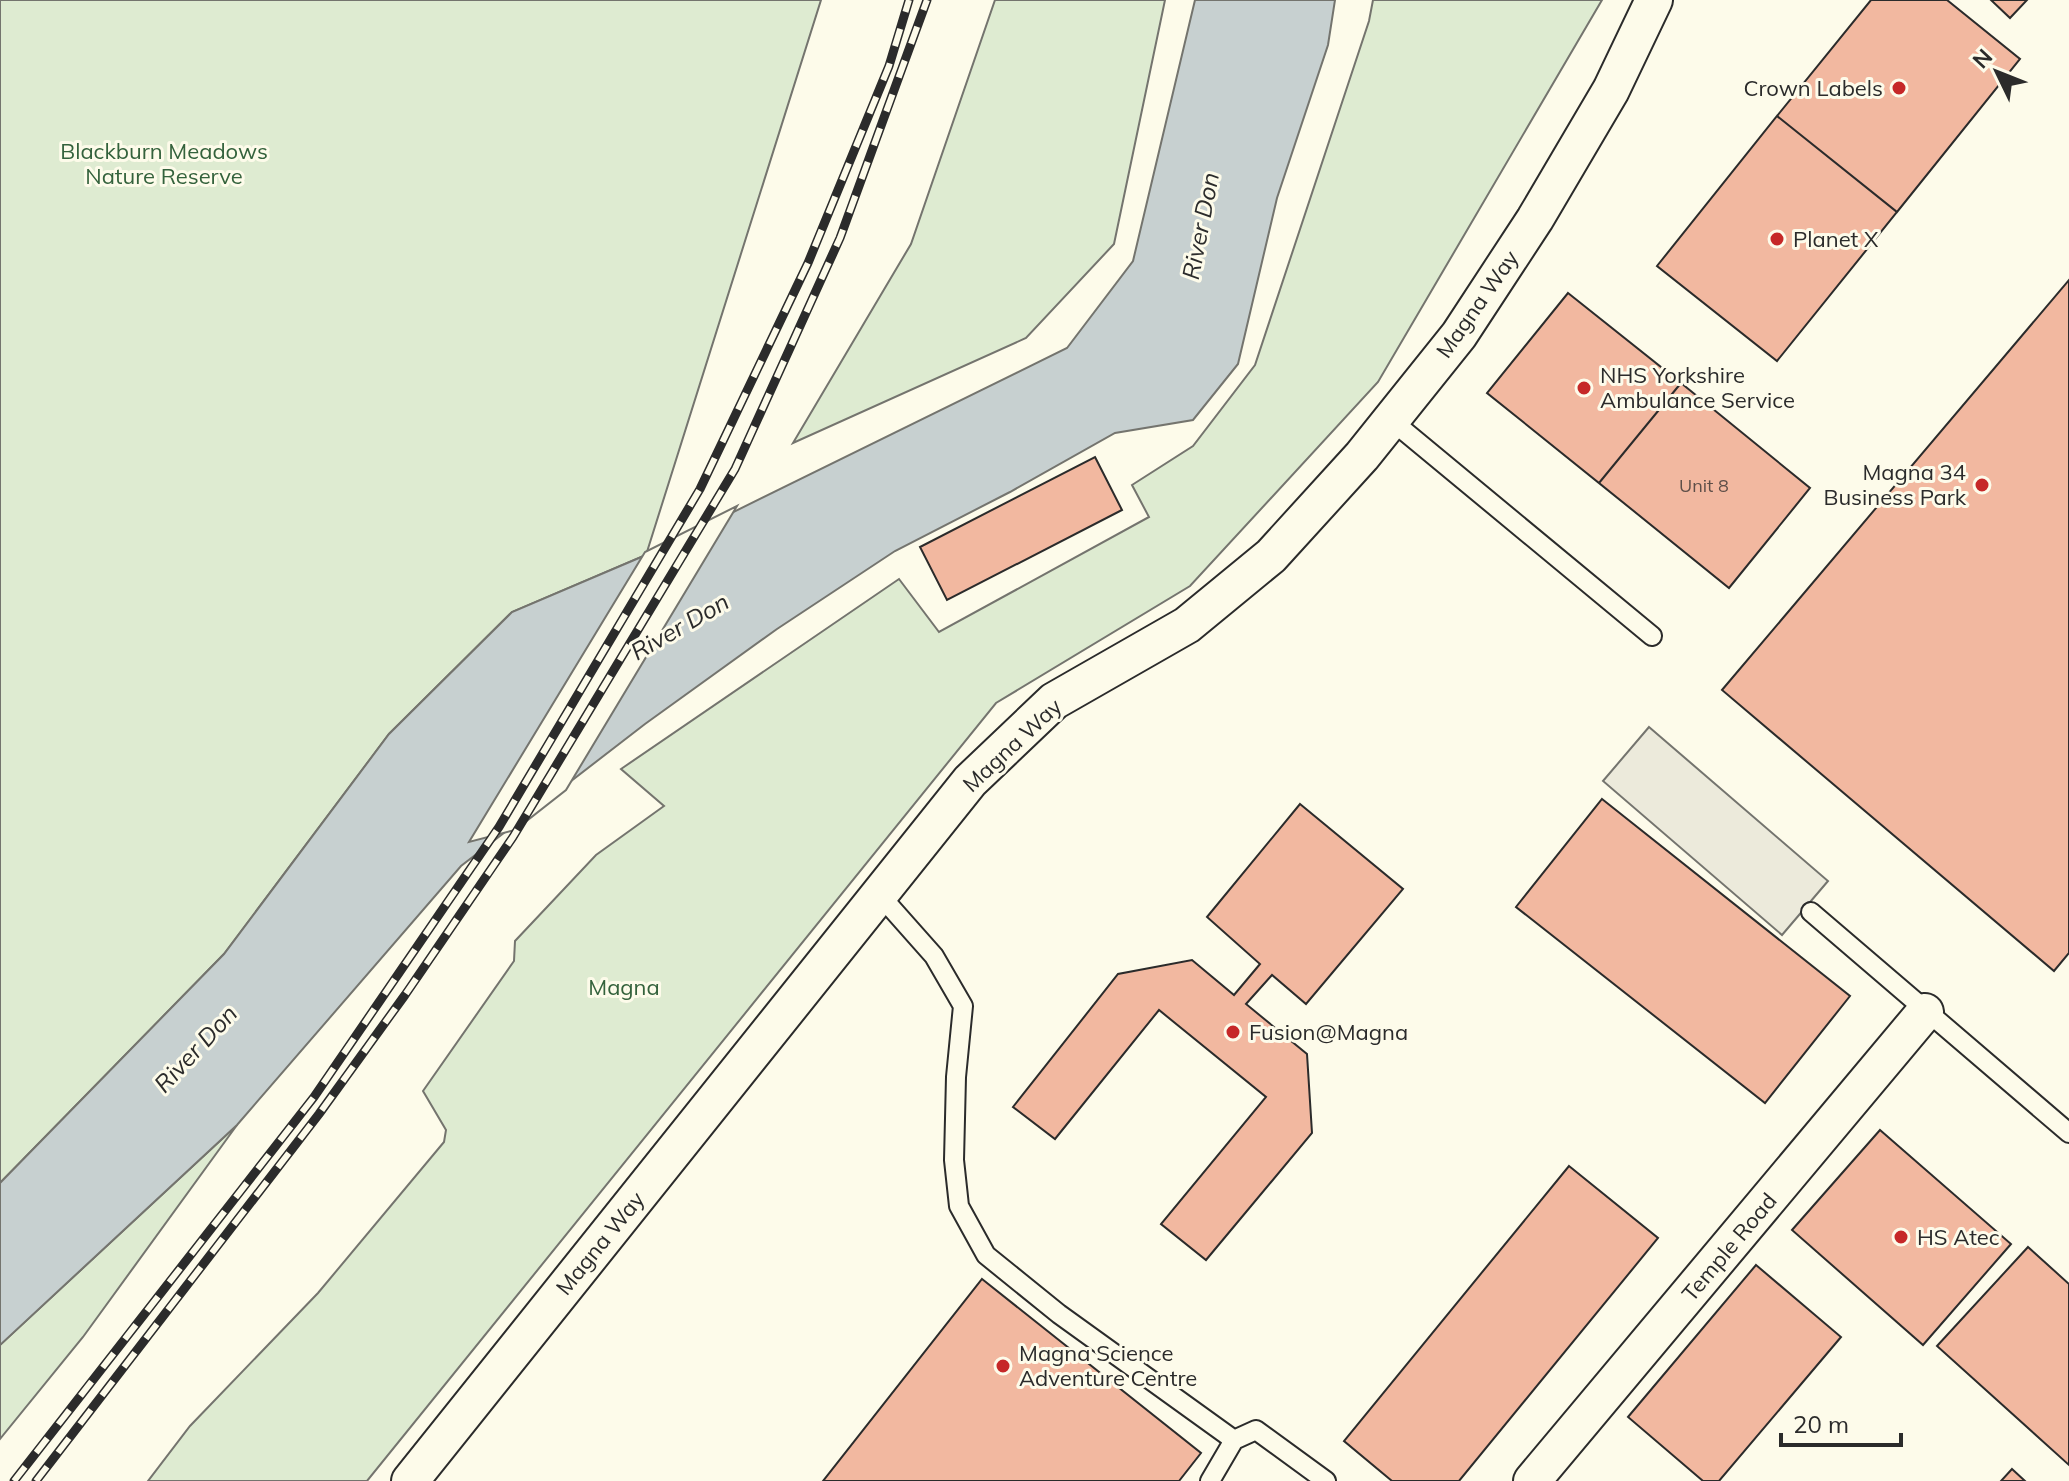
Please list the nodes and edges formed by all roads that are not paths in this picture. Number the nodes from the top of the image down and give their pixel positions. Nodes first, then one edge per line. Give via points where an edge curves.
1 (1654, 0) edge
2 (1391, 420) junction
3 (1652, 636) dead end
4 (879, 894) junction
5 (1811, 912) dead end
6 (1925, 1012) junction
7 (2069, 1133) edge
8 (1234, 1440) junction
9 (410, 1481) edge
10 (1210, 1481) edge
11 (1326, 1481) edge
12 (1532, 1481) edge

1 - 2 street, Magna Way via 1611,90 1535,219 1459,335
2 - 3 lane
2 - 4 street, Magna Way via 1271,556 1187,625 1054,701 970,781
4 - 8 lane via 934,956 963,1006 956,1077 956,1176 959,1206 986,1255
4 - 9 street, Magna Way
5 - 6 lane
6 - 7 lane
6 - 12 street, Temple Road
8 - 10 lane
8 - 11 lane via 1256,1430

